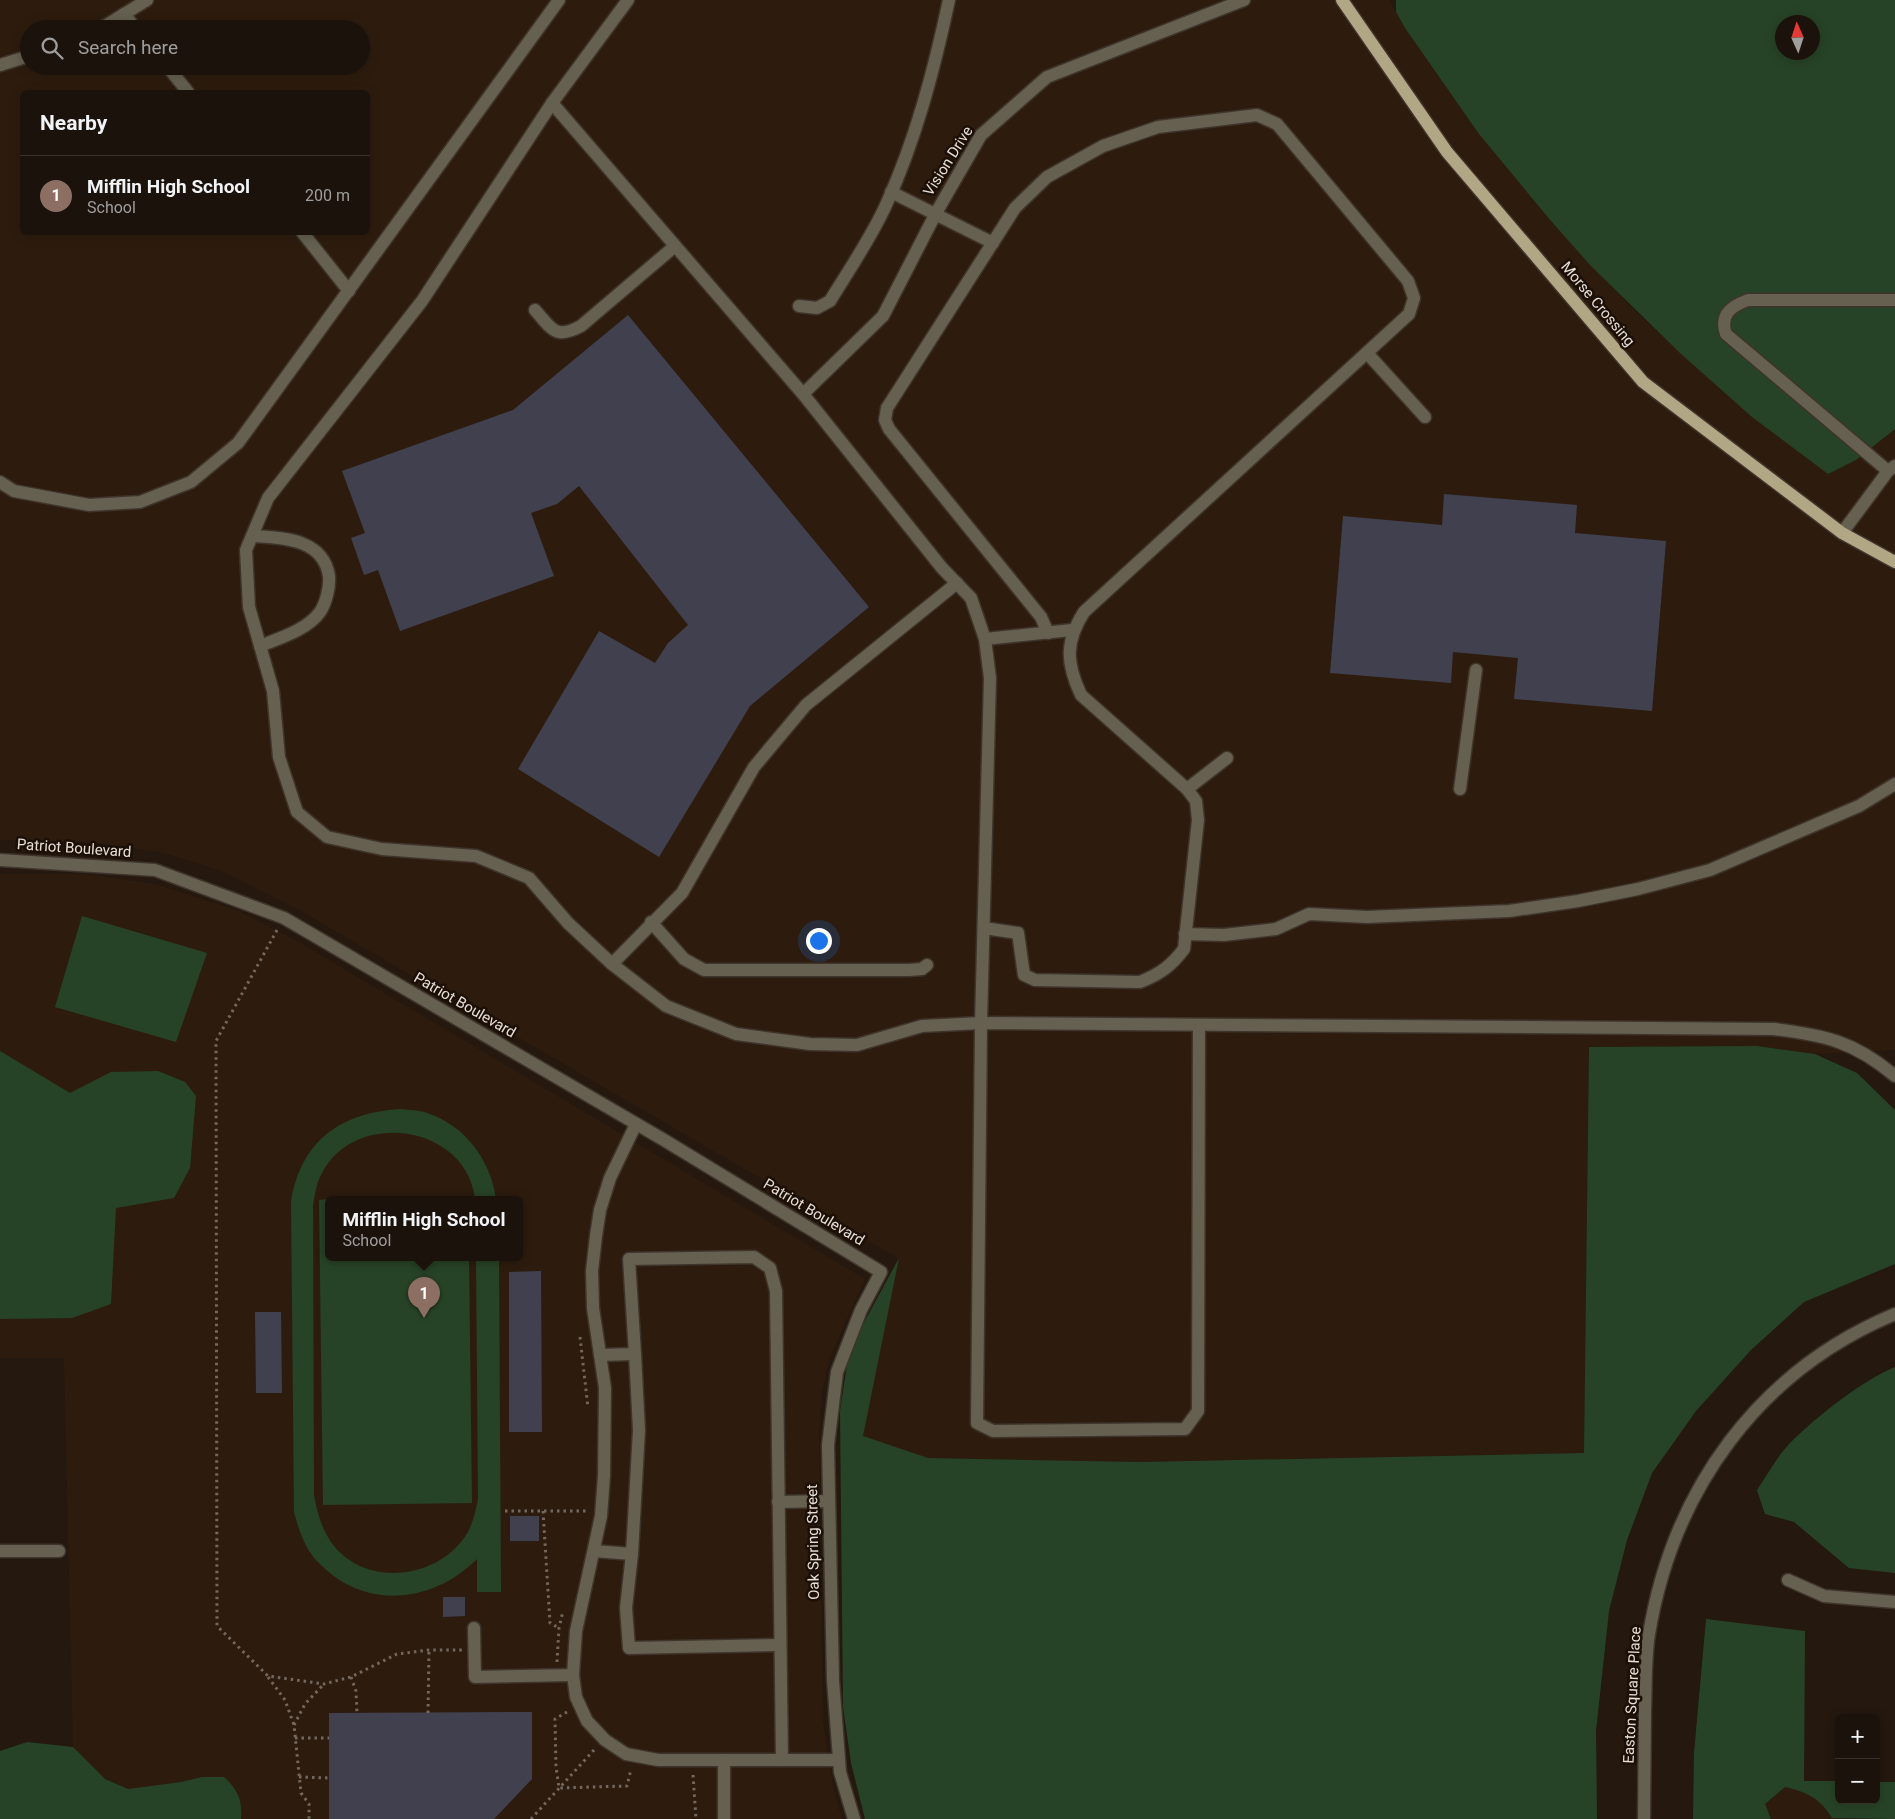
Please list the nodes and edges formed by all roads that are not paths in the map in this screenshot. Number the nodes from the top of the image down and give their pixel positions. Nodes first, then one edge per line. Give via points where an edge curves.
1 (147, 0) edge
2 (558, 0) edge
3 (628, 0) edge
4 (949, 0) edge
5 (1244, 0) edge
6 (1342, 0) edge
7 (124, 14) junction
8 (114, 20) edge
9 (129, 20) edge
10 (20, 59) edge
11 (0, 65) edge
12 (174, 75) edge
13 (186, 90) edge
14 (552, 103) junction
15 (891, 192) junction
16 (936, 213) junction
17 (304, 235) edge
18 (993, 243) junction
19 (675, 246) junction
20 (349, 291) junction
21 (1895, 300) edge
22 (799, 306) dead end
23 (535, 310) dead end
24 (1367, 353) junction
25 (803, 394) junction
26 (1424, 417) dead end
27 (1891, 469) edge
28 (0, 482) edge
29 (1842, 533) junction
30 (252, 536) junction
31 (1895, 562) edge
32 (957, 583) junction
33 (1072, 630) junction
34 (1048, 633) junction
35 (985, 639) junction
36 (260, 646) junction
37 (1476, 670) dead end
38 (1227, 758) dead end
39 (1895, 784) edge
40 (1187, 789) junction
41 (1460, 789) dead end
42 (0, 860) edge
43 (651, 922) junction
44 (984, 928) junction
45 (1185, 934) junction
46 (612, 964) junction
47 (927, 965) dead end
48 (981, 1023) junction
49 (1199, 1025) junction
50 (1895, 1076) edge
51 (636, 1124) junction
52 (881, 1272) joint
53 (1895, 1314) edge
54 (635, 1354) junction
55 (600, 1355) junction
56 (828, 1501) junction
57 (778, 1502) junction
58 (0, 1551) edge
59 (59, 1551) dead end
60 (594, 1551) junction
61 (632, 1554) junction
62 (1788, 1580) dead end
63 (1895, 1602) edge
64 (474, 1628) dead end
65 (780, 1645) junction
66 (573, 1675) junction
67 (782, 1760) junction
68 (839, 1760) junction
69 (724, 1761) junction
70 (724, 1819) edge
71 (854, 1819) edge
72 (1644, 1819) edge

1 - 7 street
2 - 20 street
3 - 14 street
4 - 15 street via 916,132
5 - 16 street, Vision Drive via 1047,78 981,135
6 - 29 main road, Morse Crossing via 1447,152 1643,382
7 - 8 street
7 - 9 street
10 - 11 street
12 - 13 street
14 - 19 street
14 - 30 street via 422,301 268,498
15 - 16 street
15 - 22 street via 830,301 817,308
16 - 18 street
16 - 25 street, Vision Drive via 883,316
17 - 20 street
18 - 24 street via 1015,208 1047,177 1103,146 1158,127 1257,115 1277,124 1408,281 1414,298 1409,314
18 - 34 street via 887,408 886,420 889,429 1040,617
19 - 23 street via 581,326 568,333 559,333 551,328
19 - 25 street
20 - 28 street via 238,443 191,482 140,502 89,505 14,491
21 - 27 street via 1748,300 1726,313 1723,326 1726,334
24 - 26 street
24 - 33 street via 1084,612
25 - 32 street
27 - 29 street
29 - 31 main road, Morse Crossing
30 - 36 street via 246,550 249,606
30 - 36 street via 288,538 318,551 327,566 329,582 320,612 305,626
32 - 35 street via 971,598
32 - 43 street via 806,705 754,767 682,893
33 - 34 street
33 - 40 street via 1071,674 1081,695
34 - 35 street
35 - 44 street via 990,684
36 - 46 street via 273,691 279,757 296,812 327,837 382,849 476,856 529,878 568,923
37 - 41 street
38 - 40 street
39 - 45 street via 1859,806 1710,870 1638,889 1509,911 1367,917 1310,914 1276,929 1224,935
40 - 45 street via 1196,801 1198,820
42 - 51 street, Patriot Boulevard via 154,870 284,918
43 - 46 street
43 - 47 street via 684,959 704,970 909,970 922,969
44 - 45 street via 1018,933 1024,975 1035,980 1140,982 1171,965 1184,949
44 - 48 street
46 - 48 street via 666,1006 736,1034 810,1044 857,1045 922,1026
48 - 49 street
48 - 49 street via 977,1423 994,1431 1185,1429 1198,1411
49 - 50 street via 1774,1028 1843,1042
51 - 52 street, Patriot Boulevard
51 - 55 street via 610,1178 600,1210 592,1271
52 - 56 street, Oak Spring Street via 861,1310 837,1372 828,1445
53 - 72 street, Easton Square Place via 1819,1355 1779,1388 1746,1420 1715,1460 1692,1500 1670,1548 1648,1636
54 - 55 street
54 - 57 street via 629,1259 754,1257 770,1268 776,1291
54 - 61 street via 639,1430
55 - 60 street via 604,1388 604,1476
56 - 57 street
56 - 68 street, Oak Spring Street via 833,1680
57 - 65 street
58 - 59 street
60 - 61 street
60 - 66 street via 576,1631
61 - 65 street via 626,1608 629,1648
62 - 63 street via 1824,1596
64 - 66 street via 475,1676
65 - 67 street
66 - 69 street via 576,1697 587,1721 605,1740 626,1754 658,1760
67 - 68 street
67 - 69 street
68 - 71 street, Oak Spring Street
69 - 70 street

